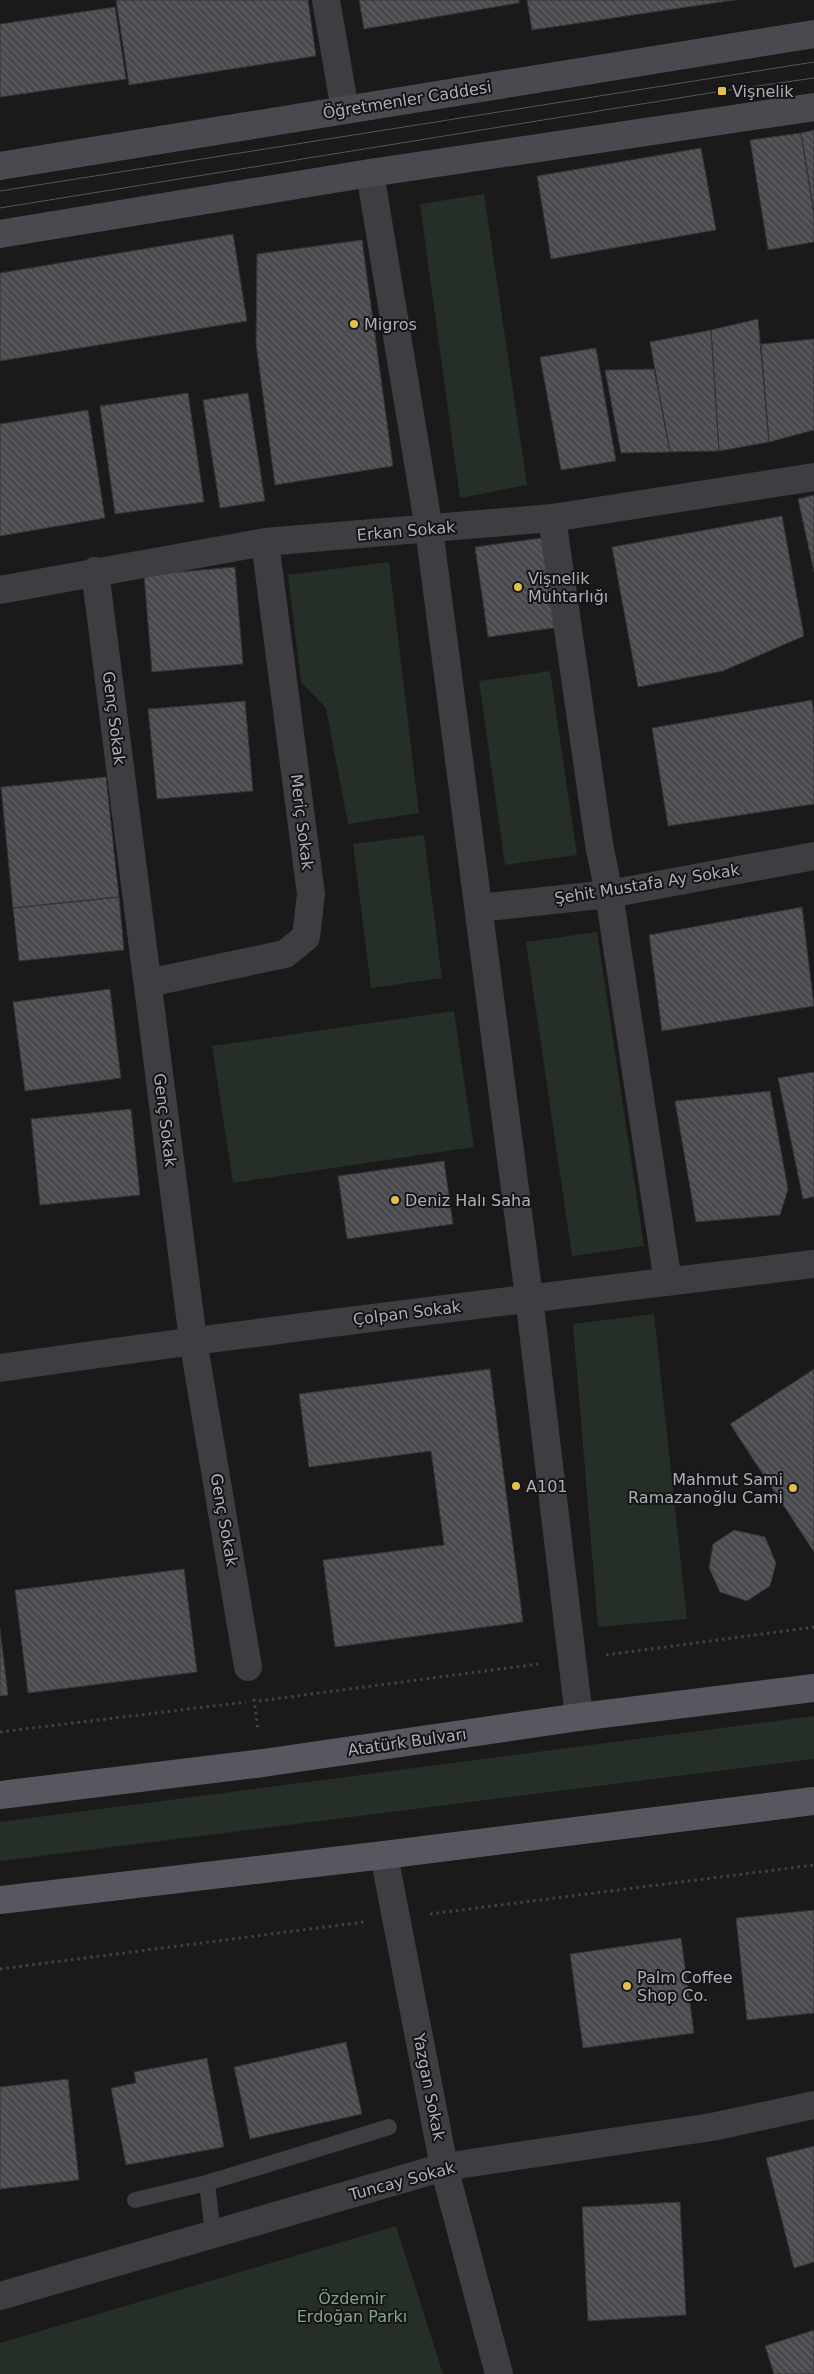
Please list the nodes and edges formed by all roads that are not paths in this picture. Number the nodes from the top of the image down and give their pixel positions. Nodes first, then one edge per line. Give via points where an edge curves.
1 (326, 0) edge
2 (814, 34) edge
3 (814, 107) edge
4 (345, 110) junction
5 (0, 166) edge
6 (370, 173) junction
7 (0, 234) edge
8 (814, 477) edge
9 (552, 518) junction
10 (429, 529) junction
11 (265, 542) junction
12 (96, 571) junction
13 (0, 590) edge
14 (814, 856) edge
15 (609, 894) junction
16 (479, 908) junction
17 (148, 983) junction
18 (814, 1264) edge
19 (668, 1282) junction
20 (529, 1297) junction
21 (193, 1340) junction
22 (0, 1368) edge
23 (248, 1666) road end
24 (814, 1688) edge
25 (579, 1717) junction
26 (0, 1795) edge
27 (814, 1801) edge
28 (384, 1855) junction
29 (0, 1900) edge
30 (814, 2105) edge
31 (389, 2127) dead end
32 (444, 2167) junction
33 (207, 2183) junction
34 (136, 2200) dead end
35 (214, 2234) junction
36 (0, 2296) edge
37 (499, 2374) edge

1 - 4 street
2 - 4 main road, Öğretmenler Caddesi
3 - 6 main road
4 - 5 main road, Öğretmenler Caddesi
6 - 7 main road
6 - 10 street
8 - 9 street, Erkan Sokak
9 - 10 street, Erkan Sokak
9 - 15 street
10 - 11 street, Erkan Sokak
10 - 16 street
11 - 12 street, Erkan Sokak
11 - 17 street, Meriç Sokak via 311,894 306,937 285,954
12 - 13 street, Erkan Sokak
12 - 17 street, Genç Sokak
14 - 15 street, Şehit Mustafa Ay Sokak
15 - 16 street, Şehit Mustafa Ay Sokak
15 - 19 street
16 - 20 street
17 - 21 street, Genç Sokak
18 - 19 street, Çolpan Sokak
19 - 20 street, Çolpan Sokak
20 - 21 street, Çolpan Sokak
20 - 25 street
21 - 22 street, Çolpan Sokak
21 - 23 street, Genç Sokak
24 - 25 main road, Atatürk Bulvarı
25 - 26 main road, Atatürk Bulvarı via 263,1763
27 - 28 main road
28 - 29 main road
28 - 32 street, Yazgan Sokak
30 - 32 street, Tuncay Sokak via 712,2127
31 - 33 lane
32 - 35 street, Tuncay Sokak
32 - 37 street, Yazgan Sokak
33 - 34 lane
33 - 35 lane
35 - 36 street, Tuncay Sokak

